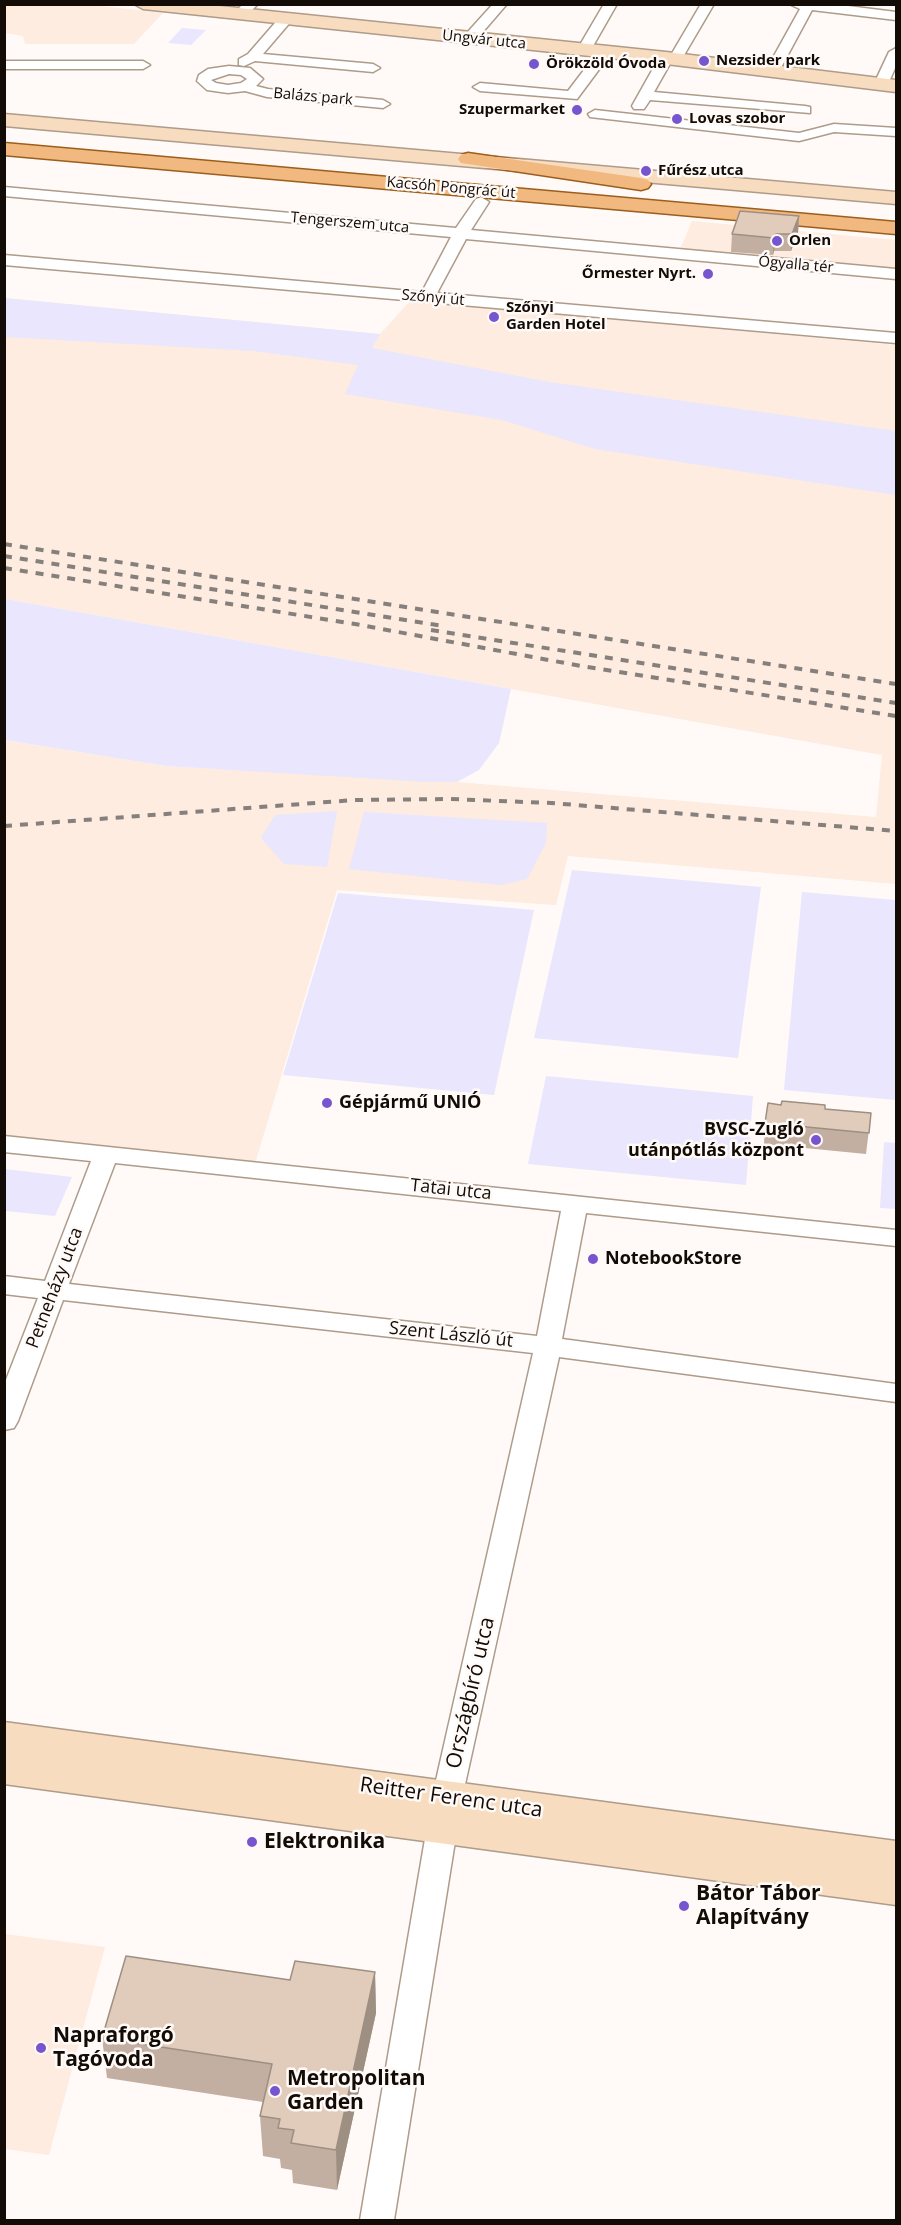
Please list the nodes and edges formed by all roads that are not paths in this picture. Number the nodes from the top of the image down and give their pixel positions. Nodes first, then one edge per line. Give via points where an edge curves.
1 (143, 4) edge
2 (482, 4) edge
3 (611, 4) edge
4 (708, 4) edge
5 (500, 5) edge
6 (802, 5) edge
7 (246, 10) edge
8 (897, 16) edge
9 (286, 19) junction
10 (470, 38) junction
11 (584, 50) junction
12 (605, 52) junction
13 (897, 52) edge
14 (253, 57) junction
15 (670, 59) junction
16 (4, 65) edge
17 (143, 65) dead end
18 (373, 68) dead end
19 (238, 70) junction
20 (772, 72) junction
21 (889, 85) edge
22 (245, 87) junction
23 (480, 87) dead end
24 (563, 95) junction
25 (645, 95) junction
26 (382, 104) dead end
27 (554, 108) dead end
28 (805, 110) dead end
29 (595, 114) dead end
30 (631, 118) junction
31 (4, 120) edge
32 (897, 132) edge
33 (4, 137) edge
34 (4, 149) edge
35 (468, 159) junction
36 (11, 192) edge
37 (540, 196) junction
38 (897, 198) edge
39 (481, 202) dead end
40 (773, 203) junction
41 (4, 204) edge
42 (897, 216) edge
43 (897, 228) edge
44 (461, 233) junction
45 (897, 237) edge
46 (696, 255) joint
47 (4, 260) edge
48 (897, 274) edge
49 (427, 297) junction
50 (897, 338) edge
51 (4, 1144) edge
52 (106, 1154) junction
53 (575, 1203) junction
54 (897, 1238) edge
55 (4, 1285) edge
56 (53, 1291) junction
57 (548, 1346) junction
58 (897, 1393) edge
59 (4, 1421) edge
60 (4, 1738) edge
61 (4, 1767) edge
62 (445, 1811) junction
63 (897, 1859) edge
64 (897, 1887) edge
65 (377, 2220) edge

1 - 7 street, Ungvár utca
2 - 5 street
3 - 11 street
4 - 15 street
5 - 10 street
6 - 8 street
6 - 20 street
7 - 9 street, Ungvár utca
9 - 10 street, Ungvár utca
9 - 14 street
10 - 11 street, Ungvár utca
11 - 12 street, Ungvár utca
12 - 15 street, Ungvár utca
12 - 24 street via 572,96
13 - 21 street
14 - 18 street, Balázs park
14 - 19 street
15 - 20 street, Ungvár utca
15 - 25 street
16 - 17 street
19 - 22 street, Balázs park via 255,76 255,82
19 - 22 street, Balázs park via 213,72 204,81 219,88
20 - 21 street, Ungvár utca
22 - 26 street, Balázs park via 267,93
23 - 24 street
24 - 27 street
25 - 28 street
25 - 30 street
29 - 30 street
30 - 32 street via 800,137 834,128
31 - 35 street, Kacsóh Pongrác út
33 - 40 main road, Kacsóh Pongrác út
34 - 37 main road, Kacsóh Pongrác út
35 - 38 street, Kacsóh Pongrác út
35 - 40 main road
36 - 41 street
36 - 44 street, Tengerszem utca
37 - 43 main road, Kacsóh Pongrác út
37 - 45 main road via 614,210
39 - 44 street
40 - 42 main road, Kacsóh Pongrác út
44 - 46 street, Tengerszem utca
44 - 49 street
46 - 48 street, Ógyalla tér
47 - 49 street, Szőnyi út
49 - 50 street, Szőnyi út
51 - 52 street, Tatai utca
52 - 53 street, Tatai utca
52 - 56 street, Petneházy utca
53 - 54 street, Tatai utca
53 - 57 street, Országbíró utca
55 - 56 street, Szent László út
56 - 57 street, Szent László út
56 - 59 street, Petneházy utca
57 - 58 street, Szent László út
57 - 62 street, Országbíró utca
60 - 62 street, Reitter Ferenc utca
61 - 62 street, Reitter Ferenc utca
62 - 63 street, Reitter Ferenc utca
62 - 64 street, Reitter Ferenc utca
62 - 65 street, Országbíró utca

